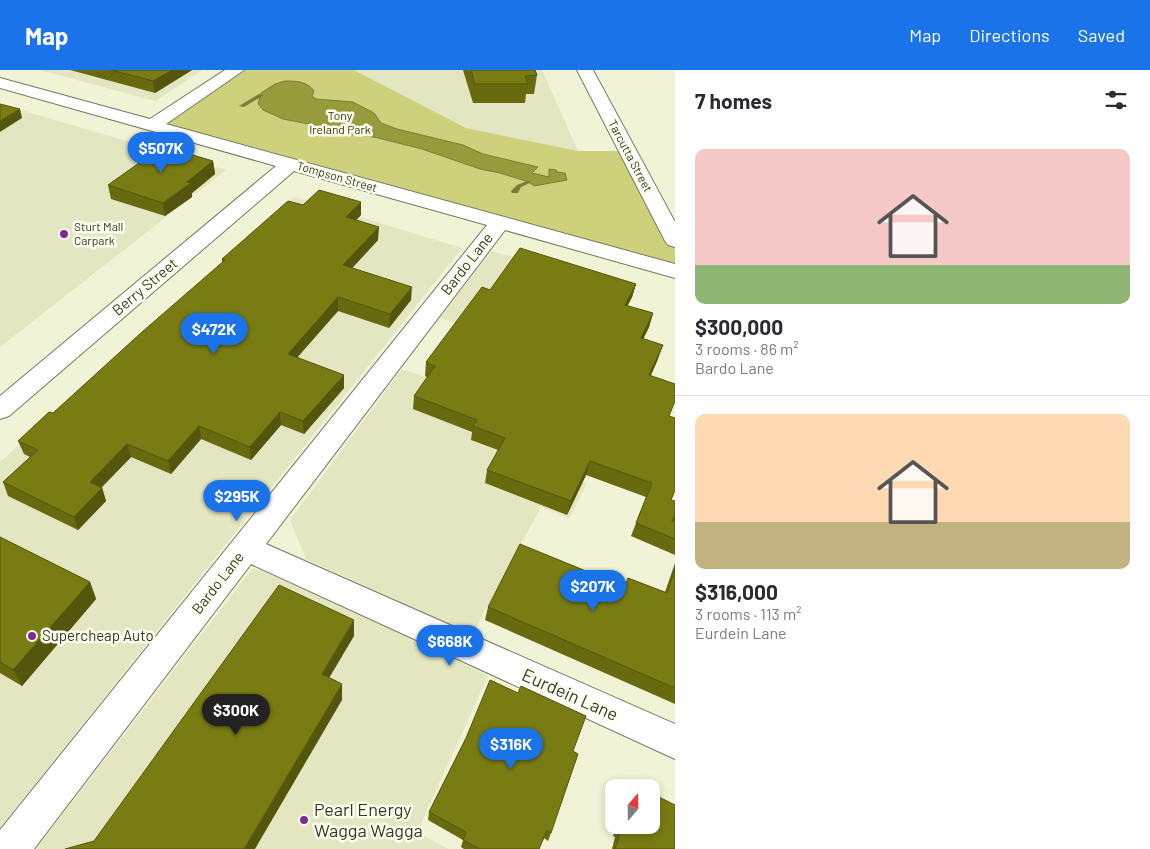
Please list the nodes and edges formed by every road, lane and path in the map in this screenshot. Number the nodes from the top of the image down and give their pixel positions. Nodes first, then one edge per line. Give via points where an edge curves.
1 (236, 70) edge
2 (585, 70) edge
3 (0, 83) edge
4 (153, 126) junction
5 (290, 164) junction
6 (500, 222) junction
7 (675, 242) edge
8 (675, 271) edge
9 (0, 410) edge
10 (246, 548) junction
11 (675, 742) edge
12 (10, 849) edge

1 - 4 street
2 - 7 street, Tarcutta Street
3 - 4 street, Tompson Street
4 - 5 street, Tompson Street
5 - 6 street, Tompson Street
5 - 9 street, Berry Street
6 - 8 street, Tompson Street
6 - 10 street, Bardo Lane
10 - 11 street, Eurdein Lane
10 - 12 street, Bardo Lane

